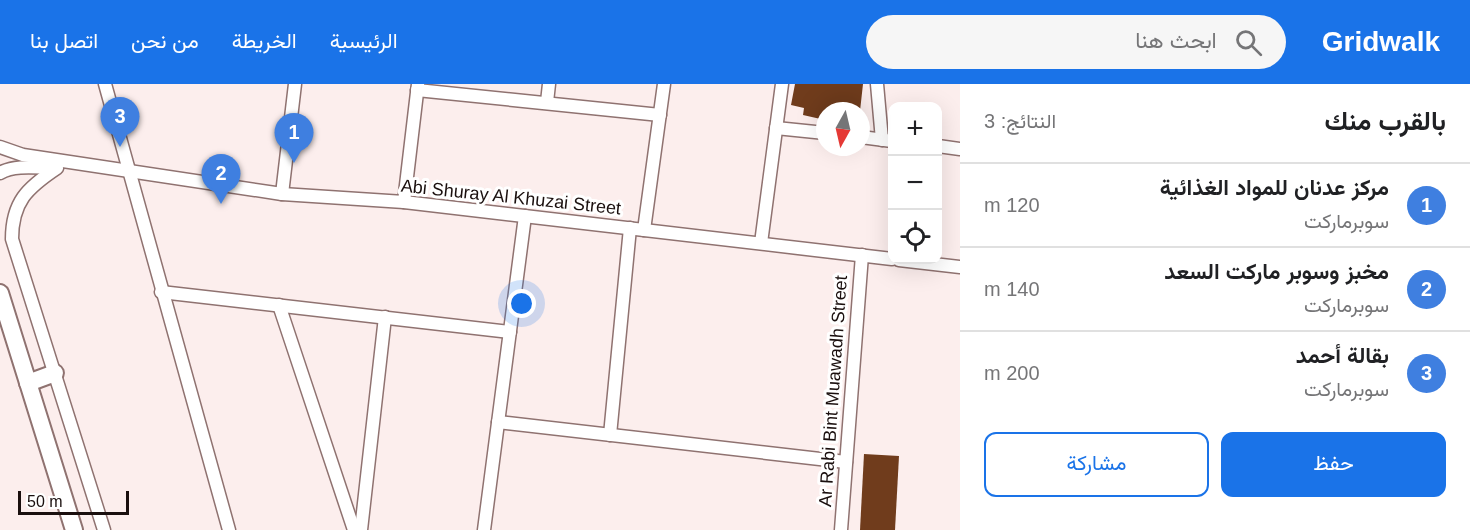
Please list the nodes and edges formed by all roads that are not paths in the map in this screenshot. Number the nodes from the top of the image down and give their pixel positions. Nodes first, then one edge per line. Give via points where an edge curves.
1 (105, 84) edge
2 (295, 84) edge
3 (549, 84) edge
4 (664, 84) edge
5 (782, 84) edge
6 (877, 84) edge
7 (418, 87) edge
8 (547, 102) junction
9 (660, 115) junction
10 (776, 128) junction
11 (816, 132) edge
12 (870, 138) edge
13 (887, 140) edge
14 (0, 147) edge
15 (942, 147) edge
16 (960, 149) edge
17 (57, 168) junction
18 (126, 170) junction
19 (0, 173) edge
20 (282, 194) junction
21 (404, 202) junction
22 (525, 216) junction
23 (630, 228) junction
24 (644, 230) junction
25 (761, 243) junction
26 (862, 255) junction
27 (888, 258) edge
28 (934, 264) edge
29 (960, 267) edge
30 (161, 292) junction
31 (0, 293) edge
32 (279, 305) junction
33 (385, 317) junction
34 (510, 332) junction
35 (55, 373) junction
36 (28, 383) junction
37 (498, 422) junction
38 (610, 435) junction
39 (846, 462) junction
40 (74, 530) edge
41 (104, 530) edge
42 (229, 530) edge
43 (354, 530) edge
44 (361, 530) edge
45 (484, 530) edge
46 (841, 530) edge

1 - 18 street
2 - 20 street
3 - 8 street
4 - 9 street
5 - 10 street
6 - 13 street
7 - 8 street
7 - 21 street
8 - 9 street
9 - 24 street
10 - 11 street
10 - 25 street
12 - 13 street
14 - 18 street via 23,155
15 - 16 street
17 - 18 street
17 - 19 street
17 - 35 street via 24,196 12,217 12,239
18 - 20 street, Abi Shuray Al Khuzai Street
18 - 30 street
20 - 21 street, Abi Shuray Al Khuzai Street
21 - 22 street, Abi Shuray Al Khuzai Street
22 - 23 street, Abi Shuray Al Khuzai Street
22 - 34 street
23 - 24 street, Abi Shuray Al Khuzai Street
23 - 38 street
24 - 25 street, Abi Shuray Al Khuzai Street
25 - 26 street, Abi Shuray Al Khuzai Street
26 - 27 street, Abi Shuray Al Khuzai Street
26 - 39 street, Ar Rabi Bint Muawadh Street
28 - 29 street
30 - 32 street
30 - 42 street
31 - 36 main road
32 - 33 street
32 - 43 street
33 - 34 street
33 - 44 street
34 - 37 street
35 - 36 main road
35 - 41 street
36 - 40 main road
37 - 38 street
37 - 45 street
38 - 39 street
39 - 46 street, Ar Rabi Bint Muawadh Street

